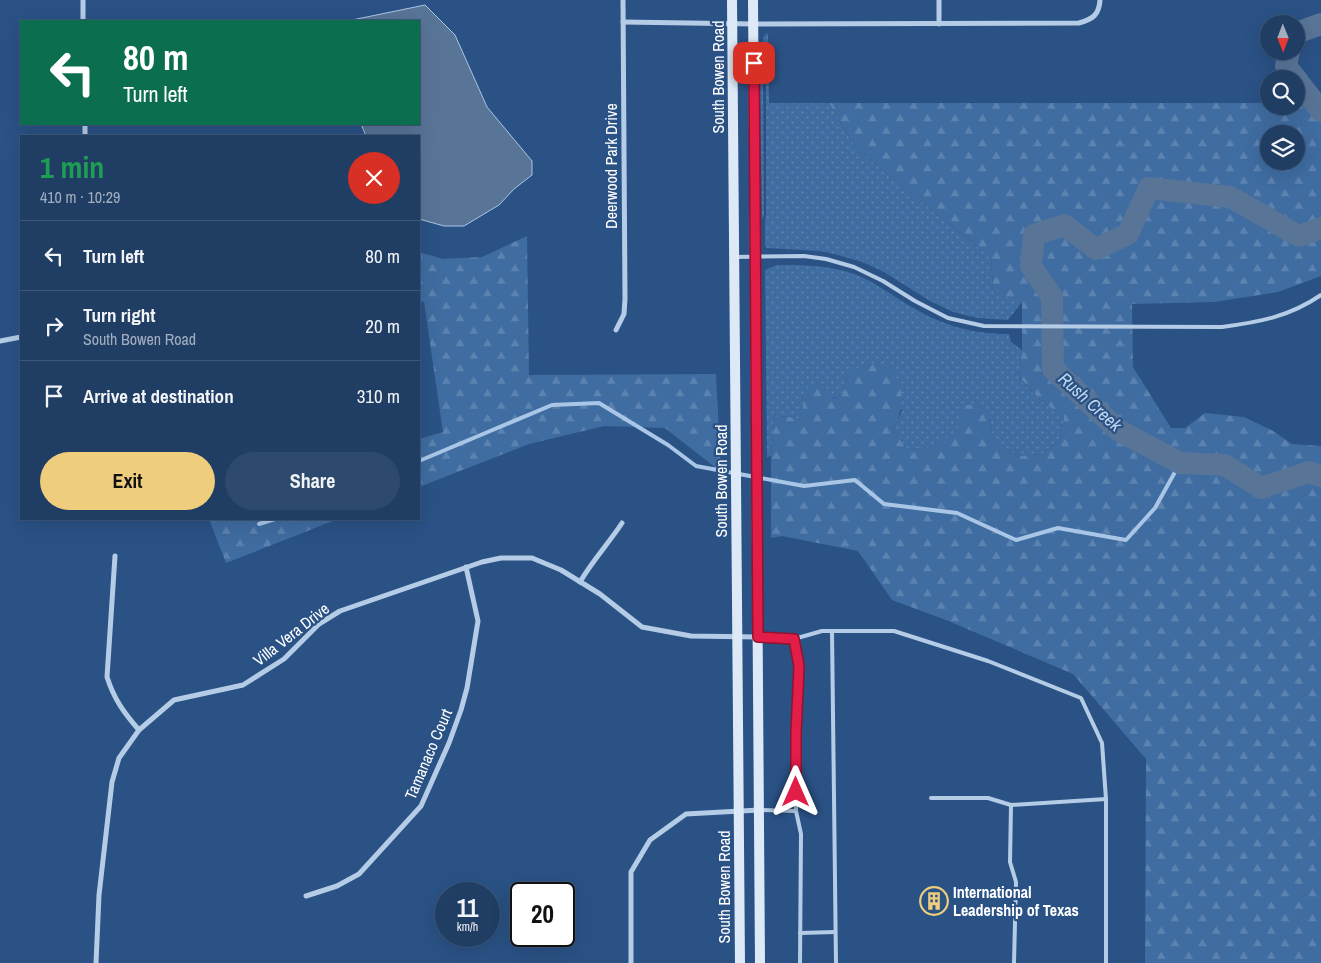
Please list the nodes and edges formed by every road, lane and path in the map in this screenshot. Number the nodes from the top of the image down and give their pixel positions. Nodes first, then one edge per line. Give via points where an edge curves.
1 (83, 0) edge
2 (623, 0) edge
3 (732, 0) edge
4 (753, 0) edge
5 (939, 0) edge
6 (1100, 0) edge
7 (83, 20) edge
8 (623, 22) junction
9 (733, 23) junction
10 (754, 24) junction
11 (939, 24) junction
12 (734, 257) junction
13 (755, 257) junction
14 (1321, 295) edge
15 (616, 330) dead end
16 (20, 337) edge
17 (0, 341) edge
18 (622, 523) dead end
19 (115, 556) dead end
20 (466, 567) junction
21 (580, 582) junction
22 (832, 631) junction
23 (737, 637) junction
24 (758, 637) junction
25 (794, 639) junction
26 (139, 730) junction
27 (930, 798) dead end
28 (1106, 799) junction
29 (1011, 805) junction
30 (738, 810) junction
31 (759, 810) junction
32 (796, 811) junction
33 (306, 896) dead end
34 (835, 932) junction
35 (800, 933) junction
36 (96, 963) edge
37 (631, 963) edge
38 (740, 963) edge
39 (760, 963) edge
40 (800, 963) edge
41 (836, 963) edge
42 (1014, 963) edge
43 (1106, 963) edge

1 - 7 street
2 - 8 street, Deerwood Park Drive
3 - 9 main road, South Bowen Road
4 - 10 main road
5 - 11 street
6 - 11 street via 1094,17 1079,23
8 - 9 street
8 - 15 street, Deerwood Park Drive via 625,299 624,314
9 - 10 street
9 - 12 main road, South Bowen Road
10 - 11 street
10 - 13 main road
12 - 13 lane
12 - 23 main road, South Bowen Road
13 - 14 lane via 804,256 854,267 948,318 984,326 1222,327 1280,316
13 - 24 main road
16 - 17 street
18 - 21 street
19 - 26 street via 107,677 123,711
20 - 21 street, Villa Vera Drive via 502,558 532,558
20 - 26 street, Villa Vera Drive via 340,611 318,624 284,659 243,684 174,700
20 - 33 street, Tamanaco Court via 478,621 467,688 450,743 421,806 359,874 337,886
21 - 23 street, Villa Vera Drive via 642,627 690,636
22 - 25 lane
22 - 28 lane via 894,631 988,661 1081,698 1102,743
22 - 34 lane
23 - 24 street, Villa Vera Drive
23 - 30 main road, South Bowen Road
24 - 25 lane
24 - 31 main road
25 - 32 lane via 799,666
26 - 36 street, Villa Vera Drive via 119,758 112,782 99,895
27 - 29 lane via 988,798
28 - 29 lane
28 - 43 lane
29 - 42 lane via 1010,862 1016,882
30 - 31 street
30 - 37 street via 686,814 650,840 631,872
30 - 38 main road, South Bowen Road
31 - 32 lane
31 - 39 main road
32 - 35 lane via 801,834
34 - 35 lane
34 - 41 lane
35 - 40 lane

